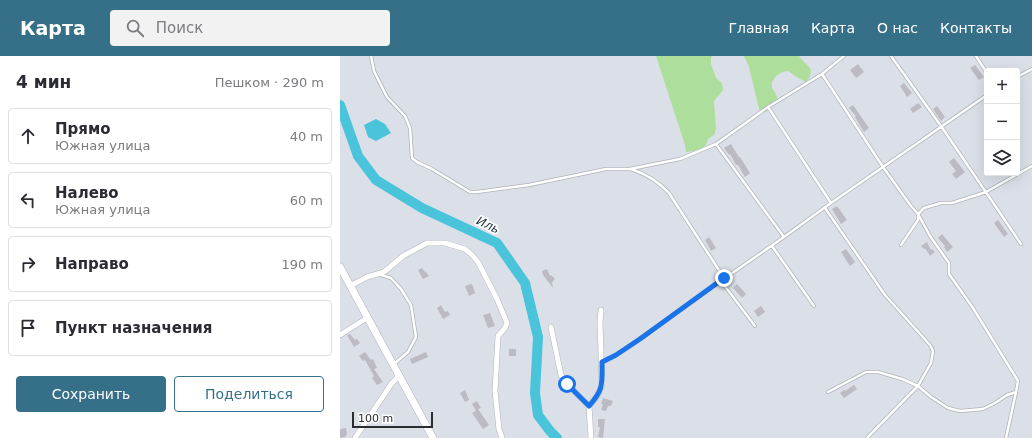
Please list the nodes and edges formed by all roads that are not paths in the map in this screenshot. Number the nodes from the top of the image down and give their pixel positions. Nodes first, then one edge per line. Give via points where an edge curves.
1 (371, 56) edge
2 (844, 56) edge
3 (891, 56) edge
4 (976, 56) edge
5 (984, 68) edge
6 (1032, 69) edge
7 (822, 74) junction
8 (1020, 75) edge
9 (984, 97) edge
10 (768, 107) junction
11 (941, 126) junction
12 (716, 144) junction
13 (1032, 166) edge
14 (883, 167) junction
15 (630, 169) junction
16 (986, 192) junction
17 (831, 203) junction
18 (825, 208) junction
19 (918, 214) junction
20 (784, 238) junction
21 (1021, 244) dead end
22 (772, 246) junction
23 (901, 246) dead end
24 (340, 267) edge
25 (379, 274) junction
26 (724, 278) junction
27 (721, 280) junction
28 (350, 286) junction
29 (814, 306) dead end
30 (601, 310) dead end
31 (367, 318) junction
32 (755, 326) dead end
33 (551, 327) dead end
34 (340, 335) edge
35 (602, 362) junction
36 (393, 364) junction
37 (400, 376) junction
38 (918, 386) junction
39 (828, 392) dead end
40 (1016, 392) junction
41 (589, 406) junction
42 (355, 438) edge
43 (433, 438) edge
44 (502, 438) edge
45 (591, 438) edge
46 (867, 438) edge
47 (1006, 438) edge

1 - 15 lane via 374,71 387,97 405,116 410,128 412,158 470,192 528,185 606,169
2 - 7 lane
3 - 11 lane
4 - 5 lane
6 - 8 lane
7 - 10 lane
7 - 14 lane
9 - 11 lane
10 - 12 lane
10 - 17 lane
11 - 14 lane
11 - 16 lane
12 - 15 lane via 680,159
12 - 20 lane
13 - 16 lane
14 - 17 lane
14 - 19 lane
15 - 26 lane via 641,172 669,193
16 - 19 lane via 924,208
16 - 21 lane
17 - 18 lane
18 - 20 lane
18 - 38 lane via 885,295 930,345 933,352 931,363
19 - 23 lane via 918,220
19 - 40 lane via 949,262 949,274 1018,381
20 - 22 lane
22 - 26 lane
22 - 29 lane
24 - 28 street
25 - 28 street
25 - 36 lane via 391,278 411,305 416,337 408,352
25 - 44 street via 402,256 427,243 465,249 478,262 506,323 498,336 495,391
26 - 27 lane
27 - 32 lane
27 - 35 lane via 640,339
28 - 31 street
30 - 35 street
31 - 34 street
31 - 36 street
33 - 41 street via 562,375 567,384
35 - 41 street via 602,385
36 - 37 street
37 - 42 street via 392,383
37 - 43 street
38 - 39 lane via 878,372 866,372
38 - 40 lane via 931,398 948,408 960,411 983,409
38 - 46 lane
40 - 47 lane
41 - 45 street

